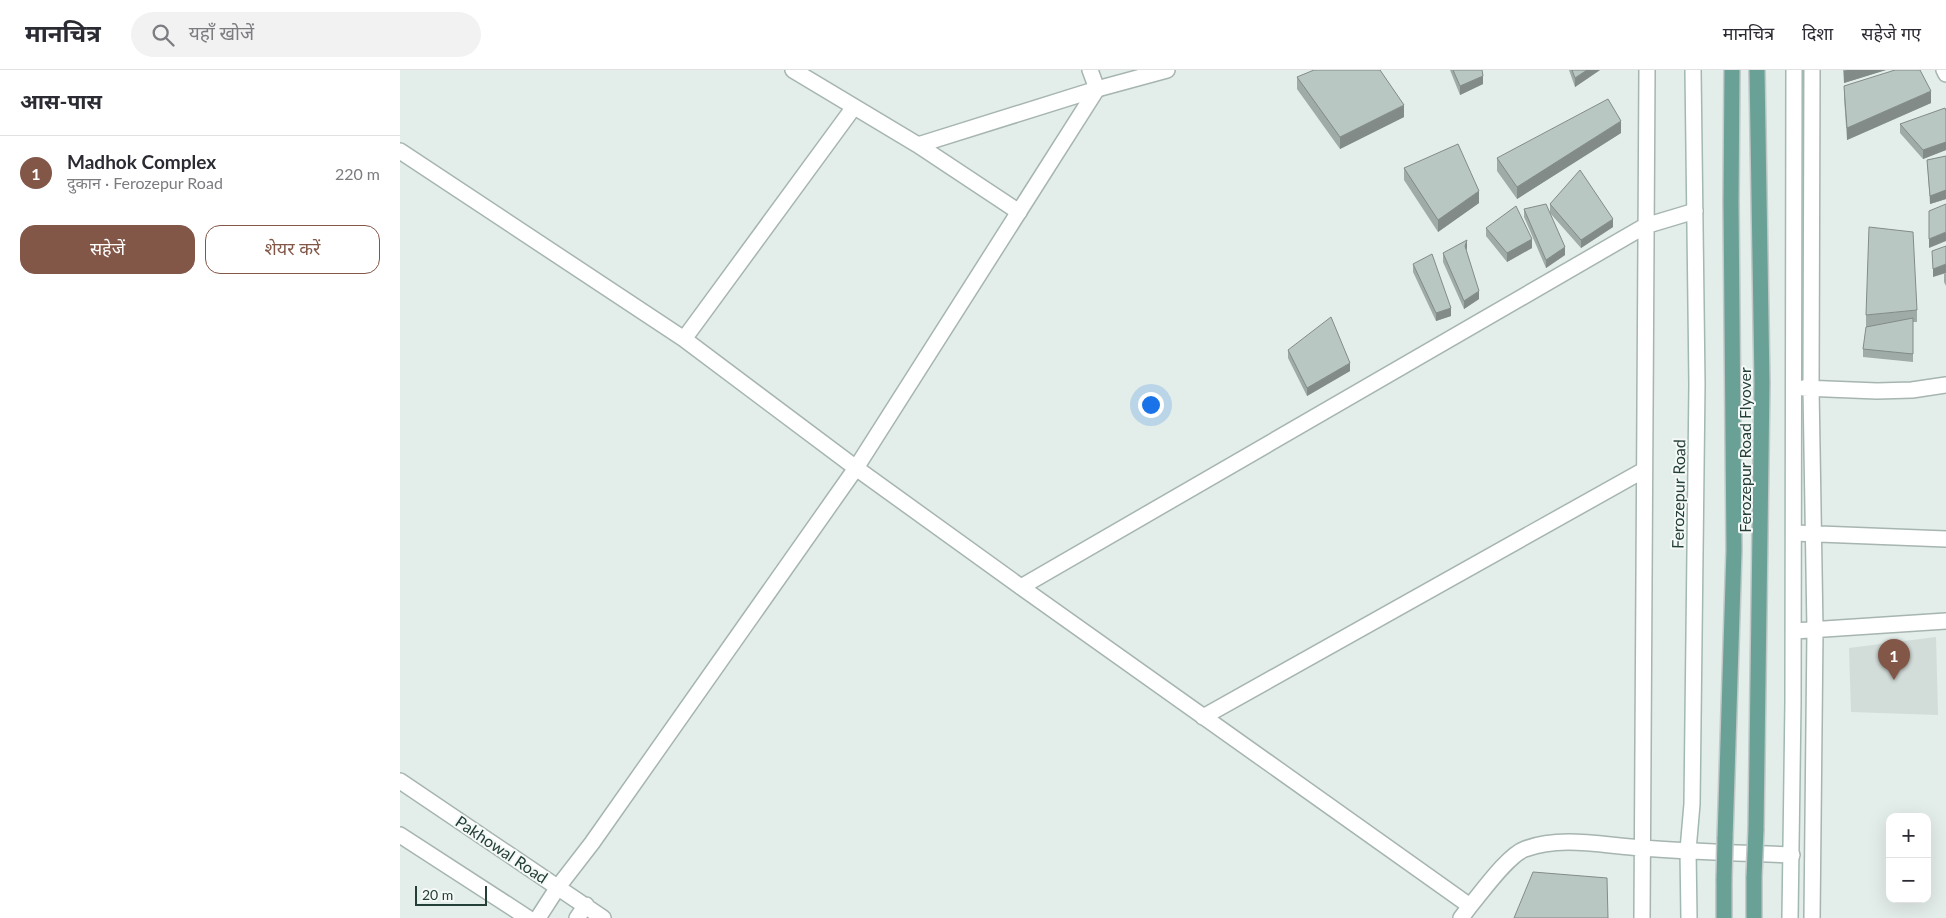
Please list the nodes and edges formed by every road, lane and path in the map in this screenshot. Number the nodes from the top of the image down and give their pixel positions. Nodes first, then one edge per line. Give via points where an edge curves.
1 (793, 70) edge
2 (1090, 70) edge
3 (1167, 70) edge
4 (1647, 70) edge
5 (1693, 70) edge
6 (1732, 70) edge
7 (1757, 70) edge
8 (1794, 70) edge
9 (1812, 70) edge
10 (1944, 70) edge
11 (1946, 74) edge
12 (1097, 89) junction
13 (854, 107) junction
14 (918, 144) junction
15 (400, 152) edge
16 (1695, 211) junction
17 (1019, 212) junction
18 (1645, 226) junction
19 (684, 339) junction
20 (1946, 385) edge
21 (1794, 388) junction
22 (1812, 388) junction
23 (856, 468) junction
24 (1644, 470) junction
25 (1794, 533) junction
26 (1813, 534) junction
27 (1946, 539) edge
28 (1022, 587) junction
29 (1946, 621) edge
30 (1794, 630) junction
31 (1815, 630) junction
32 (1203, 717) junction
33 (400, 781) edge
34 (400, 834) edge
35 (1642, 848) junction
36 (1688, 850) junction
37 (1792, 855) junction
38 (558, 887) junction
39 (586, 905) junction
40 (1465, 912) edge
41 (528, 918) edge
42 (538, 918) edge
43 (577, 918) edge
44 (603, 918) edge
45 (1642, 918) edge
46 (1689, 918) edge
47 (1724, 918) edge
48 (1754, 918) edge
49 (1790, 918) edge
50 (1812, 918) edge

1 - 13 street
2 - 12 street
3 - 12 street
4 - 18 street
5 - 16 street, Ferozepur Road
6 - 47 main road, Ferozepur Road Flyover, bridge via 1734,550
7 - 48 main road, Ferozepur Road Flyover, bridge via 1762,383
8 - 21 street
9 - 22 street
10 - 11 street
12 - 14 street
12 - 17 street
13 - 14 street
13 - 19 street
14 - 17 street
15 - 19 street
16 - 18 street
16 - 36 street, Ferozepur Road via 1692,804
17 - 23 street
18 - 24 street
18 - 28 street
19 - 23 street
20 - 22 street via 1878,391
21 - 22 street
21 - 25 street
22 - 26 street
23 - 28 street
23 - 38 street
24 - 32 street
24 - 35 street
25 - 26 street
25 - 30 street
26 - 27 street
26 - 31 street
28 - 32 street
29 - 31 street
30 - 31 street
30 - 37 street
31 - 50 street
32 - 40 street
33 - 38 street, Pakhowal Road
34 - 41 street
35 - 36 street
35 - 40 street via 1579,842 1550,843 1524,849 1505,865
35 - 45 street
36 - 37 street
36 - 46 street, Ferozepur Road
37 - 49 street
38 - 39 street, Pakhowal Road
38 - 42 street
39 - 43 street
39 - 44 street, Pakhowal Road

